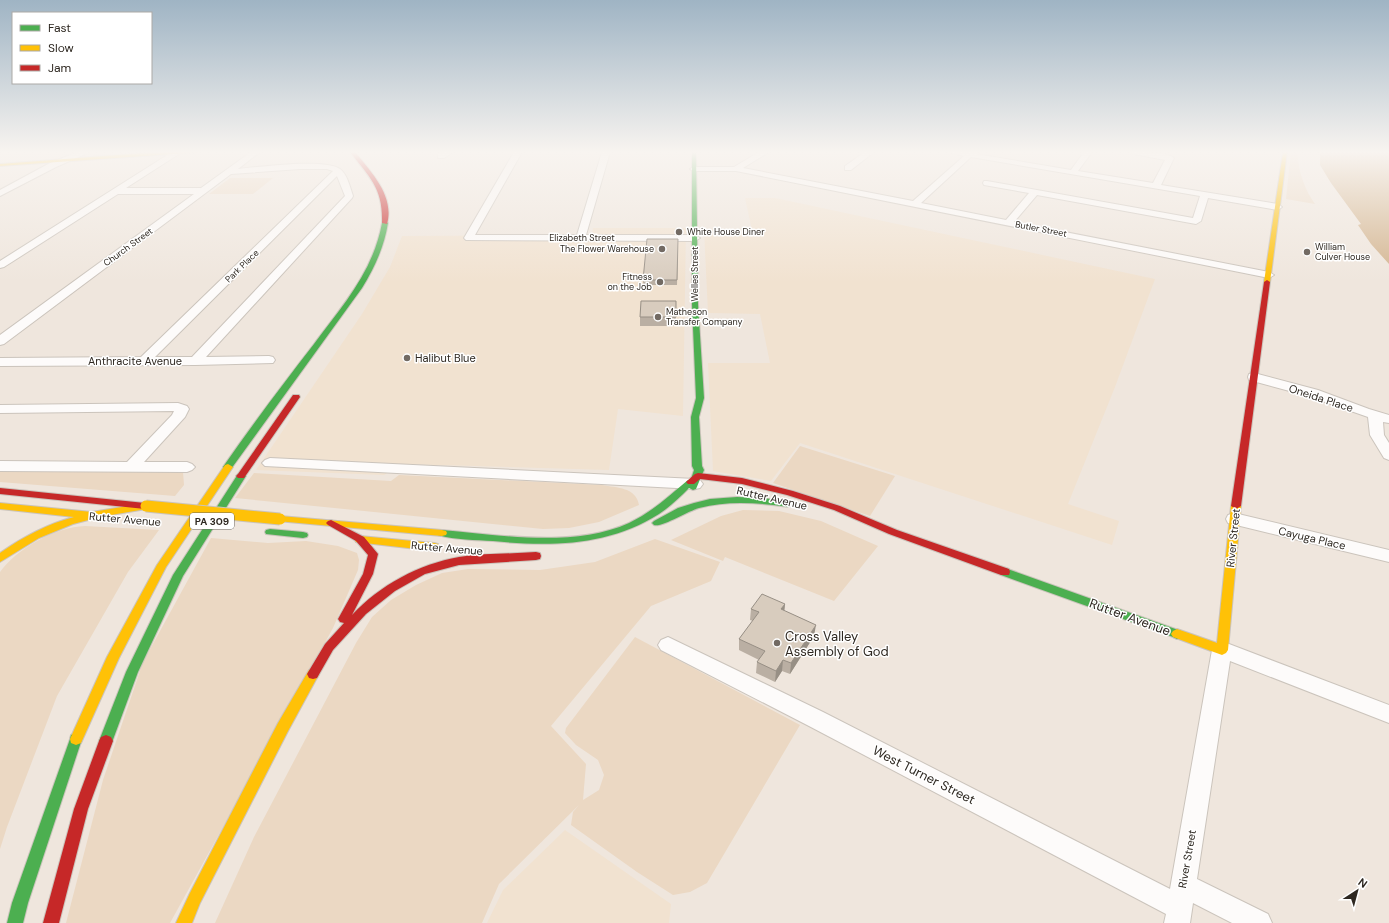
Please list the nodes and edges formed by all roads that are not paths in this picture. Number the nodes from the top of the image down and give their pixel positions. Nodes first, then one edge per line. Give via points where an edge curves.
1 (112, 195) edge
2 (198, 195) edge
3 (314, 195) edge
4 (349, 195) edge
5 (383, 195) edge
6 (493, 195) edge
7 (593, 195) edge
8 (694, 195) edge
9 (869, 195) edge
10 (925, 195) edge
11 (1032, 195) edge
12 (1057, 195) edge
13 (1204, 195) edge
14 (1210, 195) edge
15 (1280, 195) edge
16 (915, 204) junction
17 (1278, 207) junction
18 (1008, 223) junction
19 (581, 237) junction
20 (695, 238) junction
21 (0, 265) edge
22 (1269, 275) junction
23 (0, 341) edge
24 (145, 360) junction
25 (269, 360) dead end
26 (195, 361) junction
27 (0, 362) edge
28 (1254, 377) junction
29 (301, 389) dead end
30 (0, 409) edge
31 (1375, 416) junction
32 (1389, 419) edge
33 (1389, 455) edge
34 (270, 463) dead end
35 (0, 466) edge
36 (132, 466) junction
37 (697, 466) junction
38 (187, 467) dead end
39 (693, 481) junction
40 (0, 491) edge
41 (0, 506) edge
42 (146, 506) junction
43 (815, 509) junction
44 (89, 515) junction
45 (130, 519) dead end
46 (1234, 519) junction
47 (175, 523) dead end
48 (331, 524) junction
49 (870, 524) junction
50 (222, 528) dead end
51 (266, 532) dead end
52 (634, 532) junction
53 (316, 536) dead end
54 (339, 538) dead end
55 (362, 540) junction
56 (602, 545) dead end
57 (446, 548) dead end
58 (476, 550) dead end
59 (1389, 556) edge
60 (0, 558) edge
61 (668, 645) dead end
62 (329, 647) junction
63 (1222, 650) junction
64 (1389, 714) edge
65 (1180, 905) edge
66 (15, 923) edge
67 (51, 923) edge
68 (184, 923) edge
69 (1259, 923) edge

1 - 21 street
2 - 23 street, Church Street
3 - 24 street, Park Place
4 - 26 street
5 - 66 main road, PA 309 via 386,208 384,232 379,250 366,275 229,465 158,572 113,657 74,745
6 - 19 street, Elizabeth Street via 469,238
7 - 19 street
8 - 20 main road, Welles Street
9 - 16 street, Butler Street
10 - 16 street
11 - 18 street
12 - 13 street via 1196,221
14 - 17 street
15 - 17 main road, River Street
16 - 18 street, Butler Street
17 - 22 main road, River Street
18 - 22 street, Butler Street
19 - 20 street, Elizabeth Street
20 - 37 main road, Welles Street via 695,304 700,398 695,417
22 - 28 main road, River Street
24 - 26 street, Anthracite Avenue
24 - 27 street, Anthracite Avenue
25 - 26 street, Anthracite Avenue
28 - 31 street, Oneida Place via 1313,393
28 - 46 main road, River Street
29 - 67 main road, PA 309 via 178,575 132,672 81,809
30 - 36 street via 182,409 178,417
31 - 32 street, Oneida Place
31 - 33 street via 1377,435
34 - 39 street, Rutter Avenue
35 - 36 street
36 - 38 street
37 - 39 main road via 693,470
37 - 39 main road, Welles Street via 699,470
39 - 43 main road, Rutter Avenue via 754,492
39 - 48 main road, Rutter Avenue via 669,502 644,518 610,533 579,540 542,542
39 - 49 main road, Rutter Avenue via 742,482 790,493 837,508
39 - 52 main road via 687,496 677,506
40 - 42 main road, Rutter Avenue
41 - 44 main road, Rutter Avenue
42 - 44 main road
42 - 48 main road, Rutter Avenue, bridge
43 - 49 main road, Rutter Avenue
43 - 52 main road via 765,501 721,501 685,509
44 - 45 main road, Rutter Avenue
44 - 60 main road via 44,530
46 - 59 street, Cayuga Place
46 - 63 main road, River Street
47 - 50 main road, Rutter Avenue
48 - 55 main road via 352,532
49 - 63 main road, Rutter Avenue
51 - 53 main road
52 - 56 main road
54 - 55 main road, Rutter Avenue
55 - 57 main road, Rutter Avenue
55 - 62 main road via 373,554 368,574
58 - 62 main road, Rutter Avenue via 539,556 479,558 422,571 378,597
61 - 65 street, West Turner Street
62 - 68 main road via 280,733
63 - 64 street, Rutter Avenue
63 - 65 street, River Street
65 - 69 street, West Turner Street

